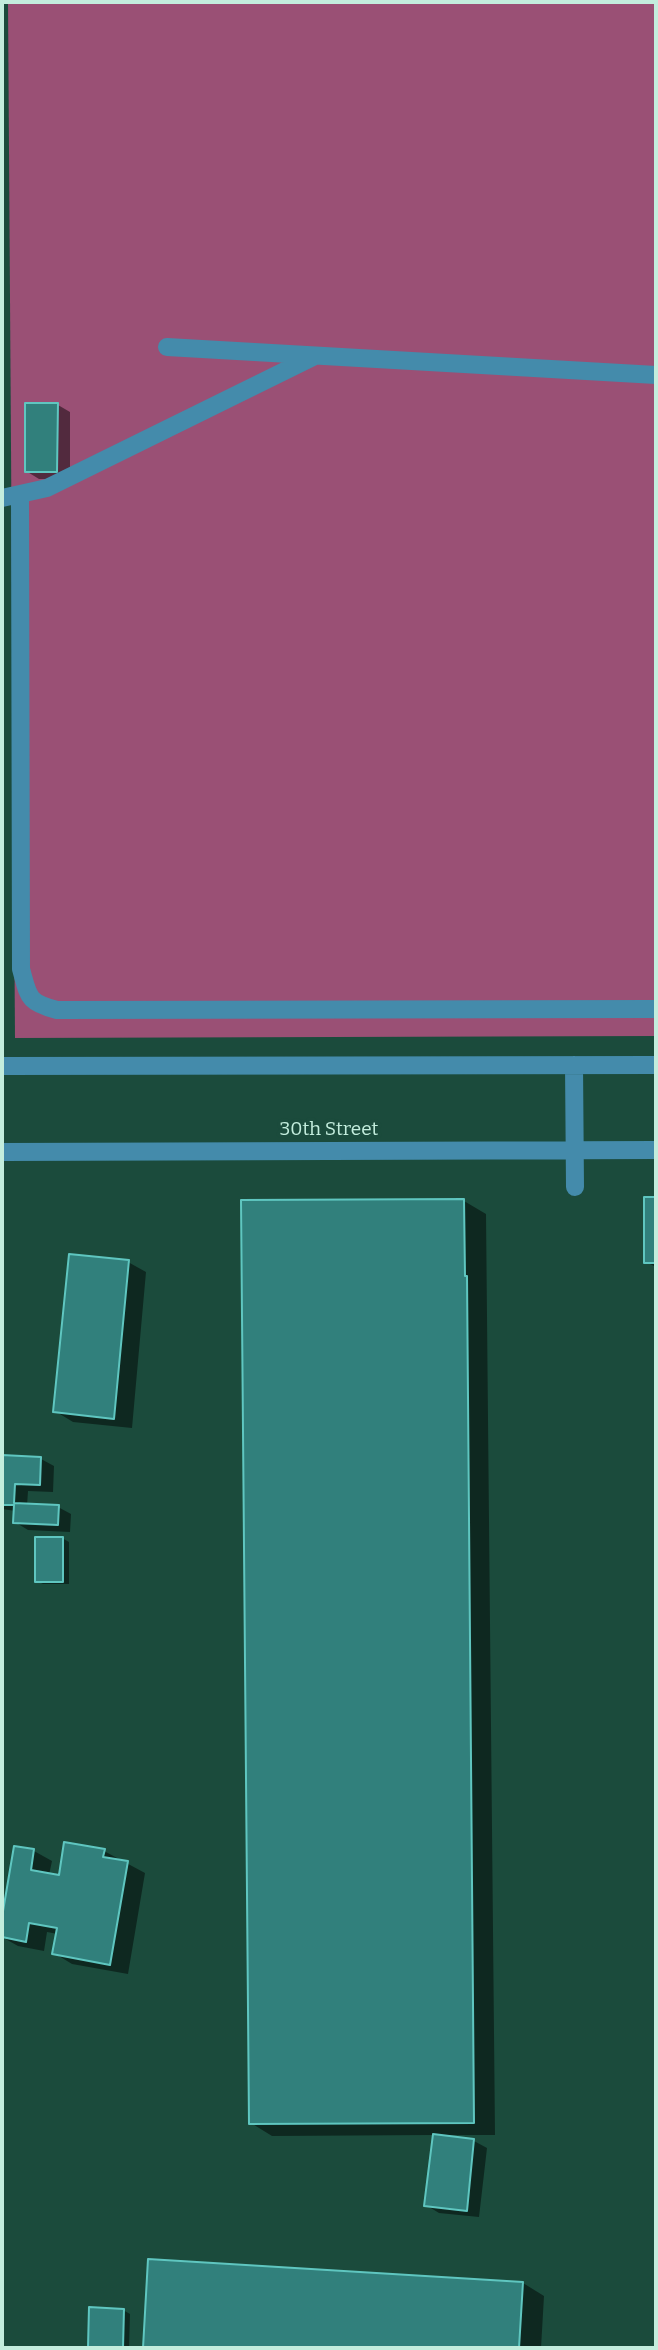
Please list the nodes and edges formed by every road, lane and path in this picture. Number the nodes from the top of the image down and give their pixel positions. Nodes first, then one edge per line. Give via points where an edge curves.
1 (167, 347) dead end
2 (316, 355) junction
3 (656, 375) edge
4 (20, 494) junction
5 (2, 498) edge
6 (656, 1009) edge
7 (574, 1065) junction
8 (656, 1065) edge
9 (2, 1066) edge
10 (576, 1150) junction
11 (656, 1150) edge
12 (2, 1152) edge
13 (575, 1187) dead end

1 - 2 street
2 - 3 street
2 - 4 street via 47,488
4 - 5 street
4 - 6 street via 21,969 28,995 38,1005 57,1010
7 - 8 street
7 - 9 street
7 - 10 street
10 - 11 street, 30th Street
10 - 12 street, 30th Street
10 - 13 street

